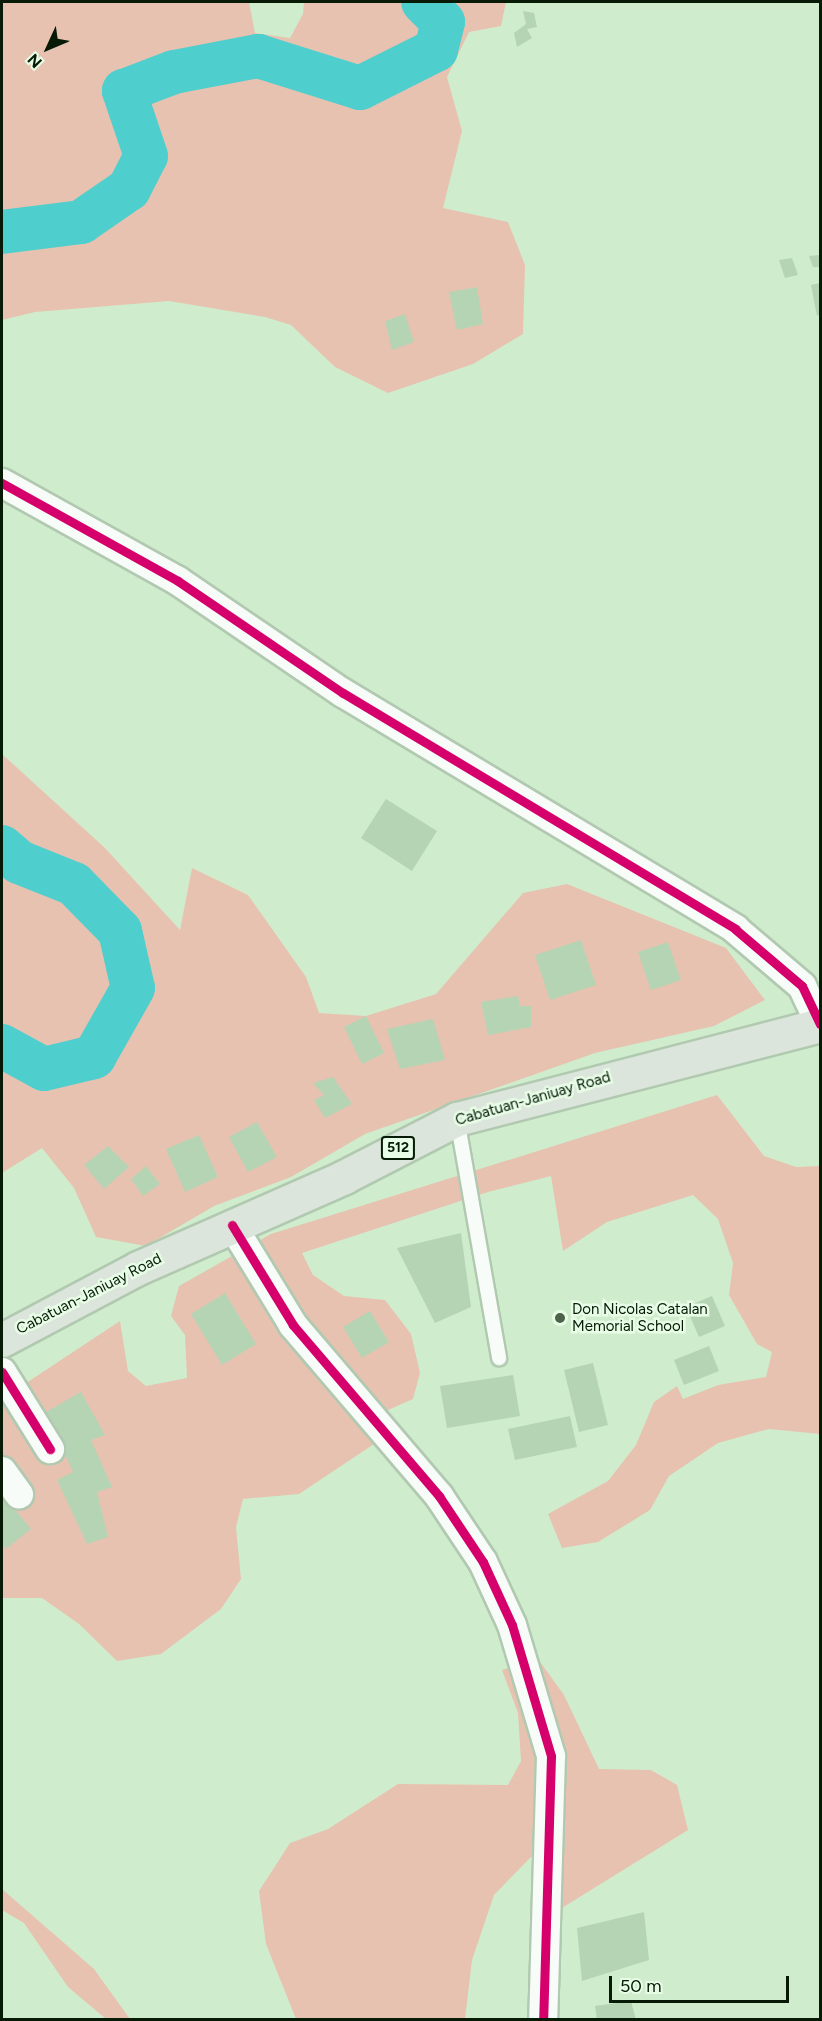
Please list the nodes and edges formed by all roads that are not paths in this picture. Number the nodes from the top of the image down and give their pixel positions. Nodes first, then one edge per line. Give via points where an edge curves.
1 (2, 483) edge
2 (820, 1024) edge
3 (457, 1119) junction
4 (232, 1225) junction
5 (2, 1340) edge
6 (499, 1358) dead end
7 (2, 1372) edge
8 (50, 1449) dead end
9 (2, 1471) edge
10 (19, 1494) dead end
11 (543, 2019) edge

1 - 2 street via 178,580 343,693 735,929 802,986
2 - 3 main road, Cabatuan-Janiuay Road / 512
3 - 4 main road, Cabatuan-Janiuay Road / 512 via 344,1178
3 - 6 lane
4 - 5 main road, Cabatuan-Janiuay Road / 512
4 - 11 street via 292,1325 440,1496 483,1562 512,1626 551,1756
7 - 8 street
9 - 10 street

